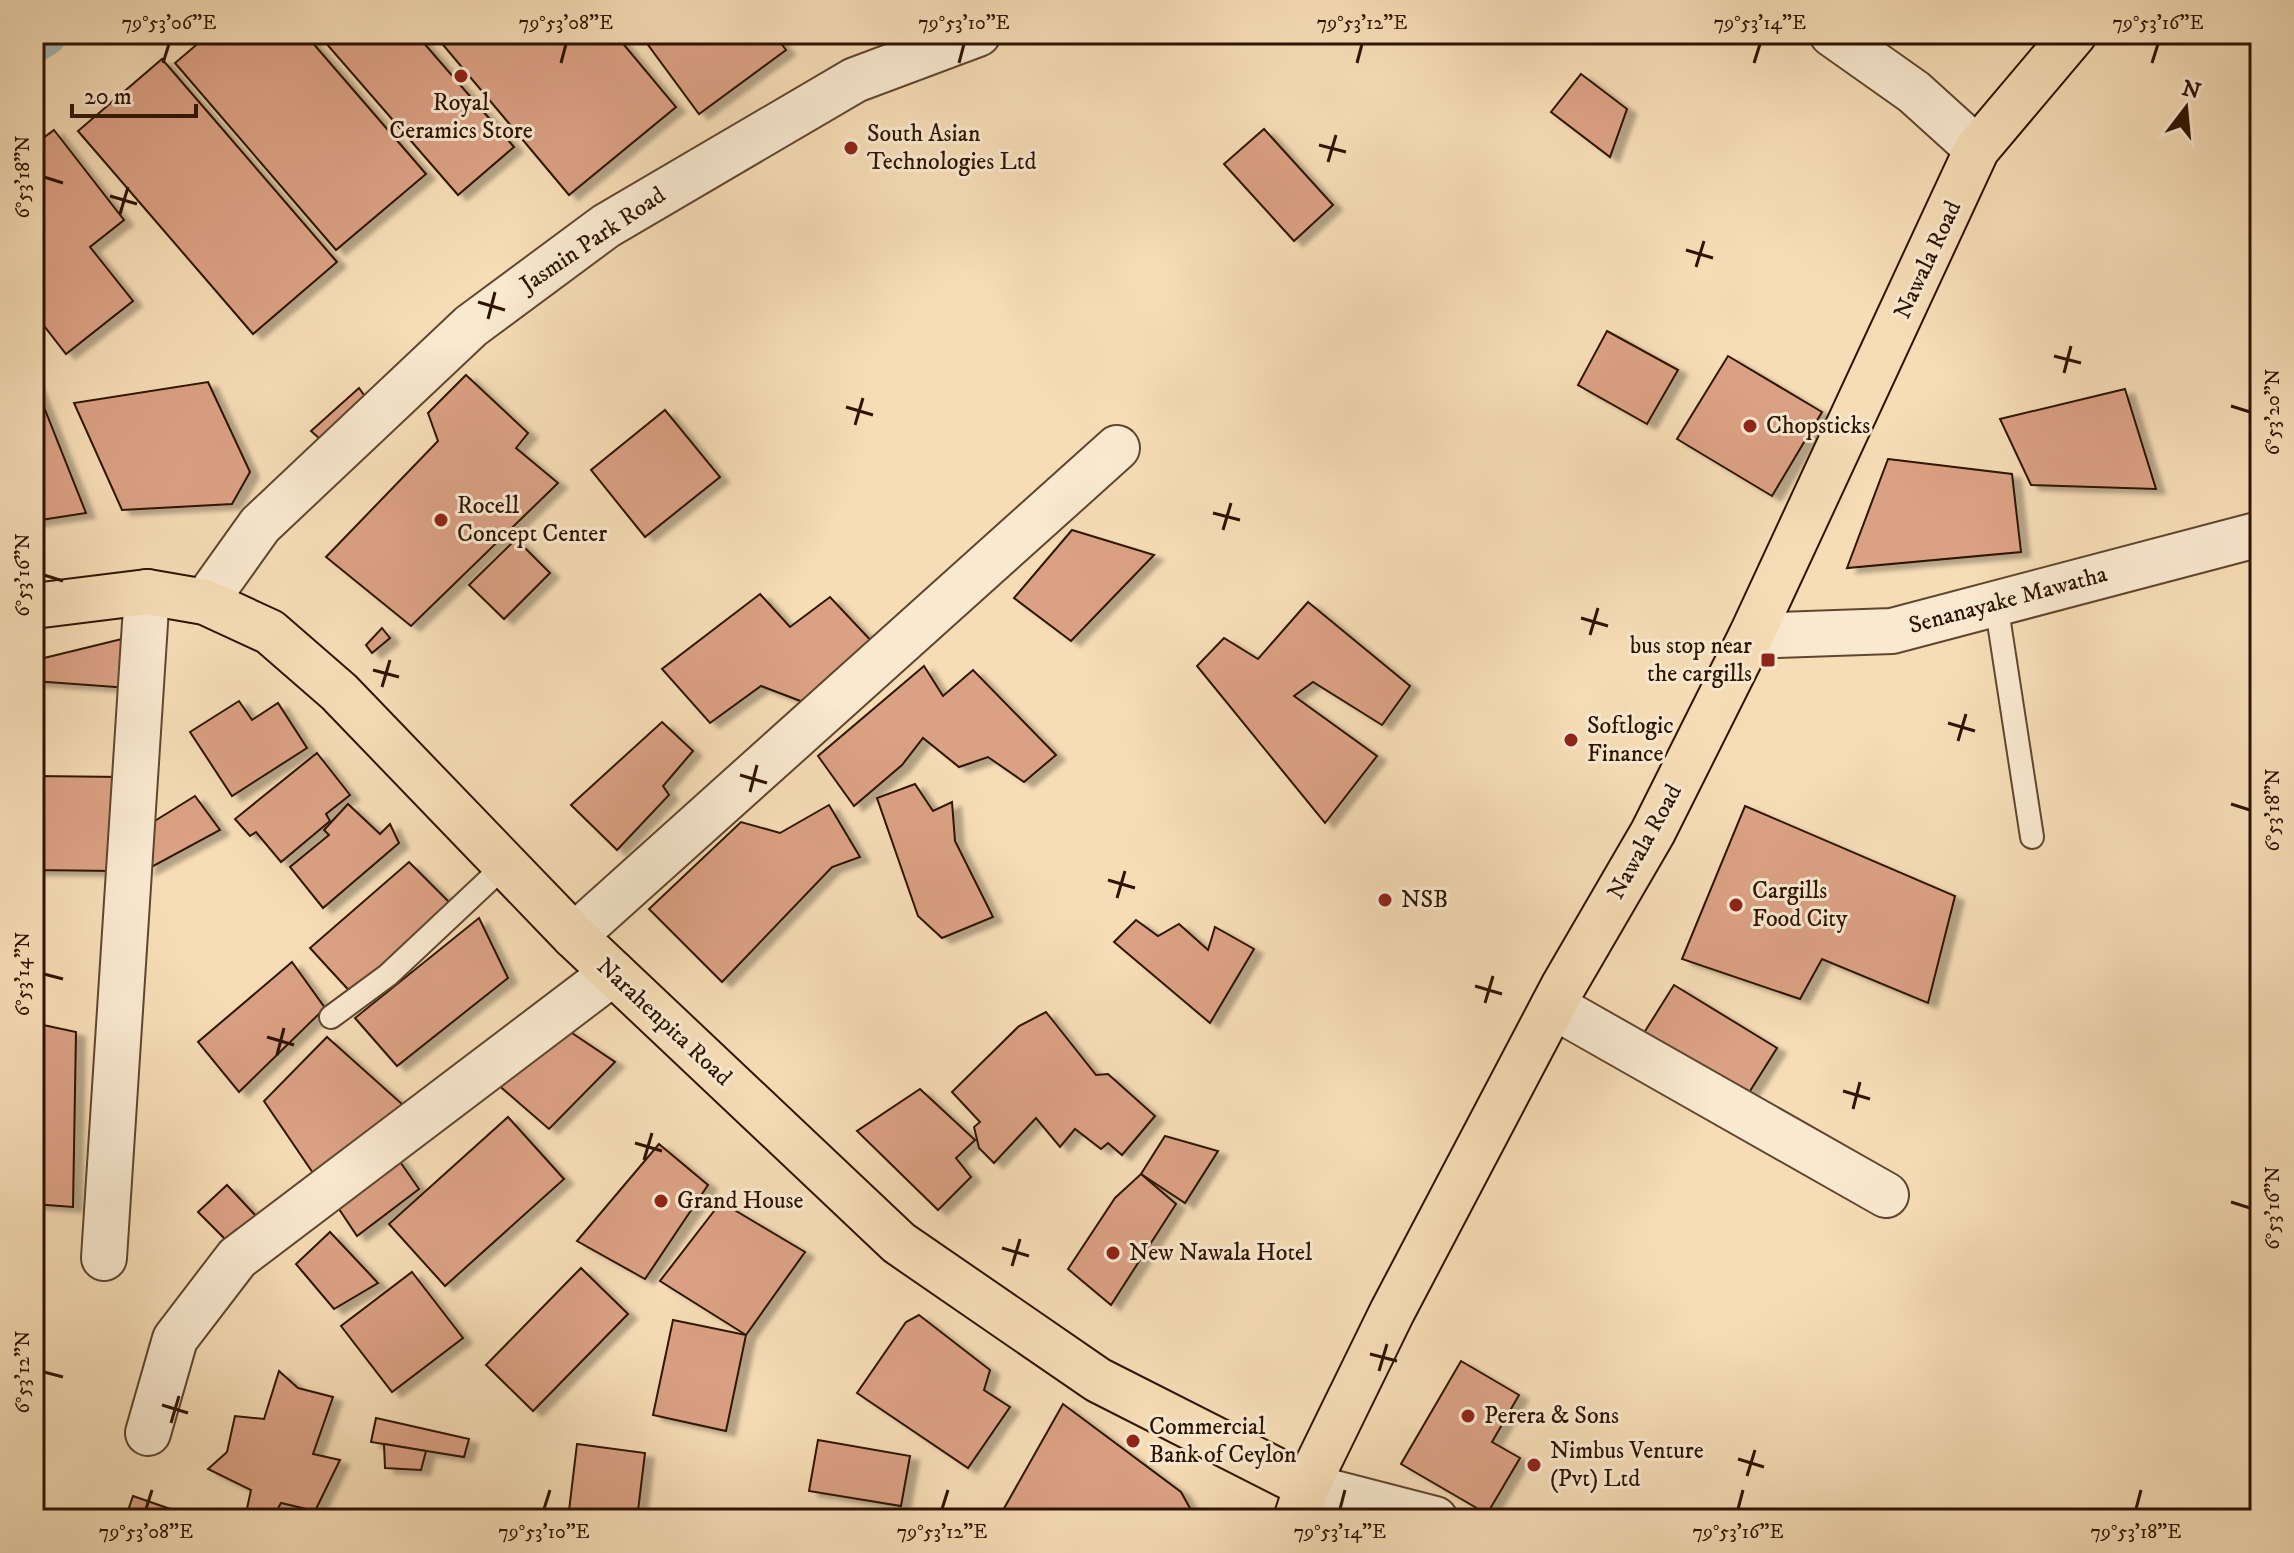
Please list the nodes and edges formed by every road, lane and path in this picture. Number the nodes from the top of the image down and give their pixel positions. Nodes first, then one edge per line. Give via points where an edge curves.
1 (978, 34) edge
2 (1832, 34) edge
3 (2074, 34) edge
4 (1977, 149) junction
5 (1117, 448) dead end
6 (2260, 534) edge
7 (147, 592) junction
8 (205, 602) junction
9 (1996, 603) junction
10 (34, 606) edge
11 (1751, 636) junction
12 (2032, 837) dead end
13 (505, 865) junction
14 (574, 936) junction
15 (613, 973) junction
16 (1553, 1006) junction
17 (331, 1017) dead end
18 (1886, 1195) dead end
19 (104, 1258) dead end
20 (148, 1433) dead end
21 (1302, 1503) edge
22 (1435, 1519) edge

1 - 8 street, Jasmin Park Road via 855,80 606,226 471,326 260,525
2 - 4 street via 1914,92
3 - 4 main road, Nawala Road
4 - 11 main road, Nawala Road
5 - 14 street
6 - 9 street, Senanayake Mawatha
7 - 8 main road, Narahenpita Road
7 - 10 main road, Narahenpita Road
7 - 19 street
8 - 13 main road, Narahenpita Road via 270,632 339,692
9 - 11 street, Senanayake Mawatha via 1892,631
9 - 12 lane
11 - 16 main road, Nawala Road via 1653,832
13 - 14 main road, Narahenpita Road
13 - 17 lane via 388,975
14 - 15 main road, Narahenpita Road
15 - 20 street via 237,1258 175,1339
15 - 21 main road, Narahenpita Road via 899,1243 1098,1380
16 - 18 street
16 - 21 main road, Nawala Road via 1392,1312
21 - 22 street

